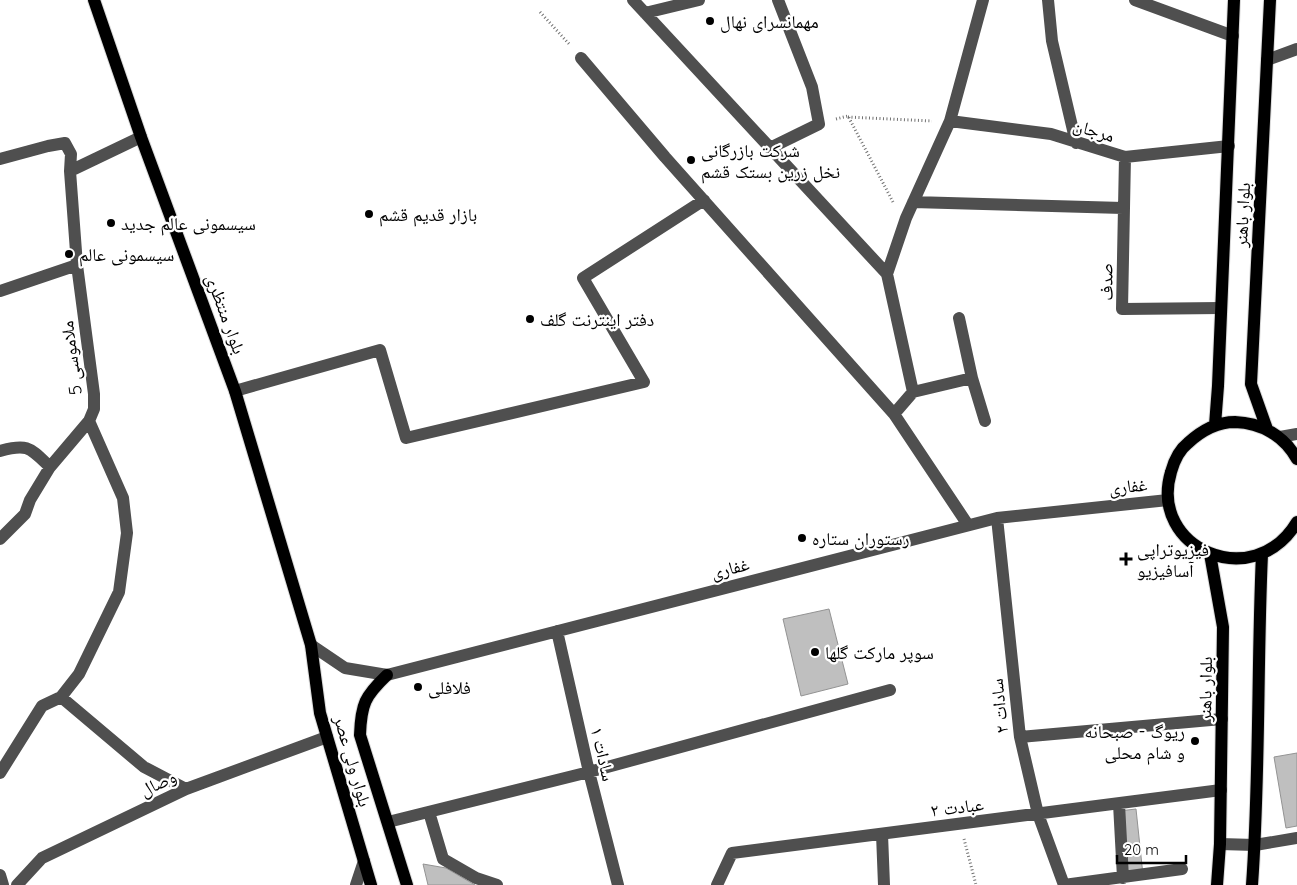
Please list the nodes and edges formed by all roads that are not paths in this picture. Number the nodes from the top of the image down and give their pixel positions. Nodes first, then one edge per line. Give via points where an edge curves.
1 (94, 0) edge
2 (633, 0) edge
3 (699, 0) edge
4 (778, 0) edge
5 (984, 0) edge
6 (1048, 0) edge
7 (1135, 0) edge
8 (1234, 0) edge
9 (1270, 0) edge
10 (645, 13) junction
11 (1233, 36) junction
12 (1297, 49) edge
13 (581, 58) road end
14 (1267, 60) junction
15 (950, 121) junction
16 (141, 137) junction
17 (1076, 143) junction
18 (1229, 146) junction
19 (770, 148) junction
20 (1125, 157) junction
21 (0, 159) edge
22 (70, 171) junction
23 (704, 200) junction
24 (913, 202) junction
25 (1123, 208) junction
26 (78, 265) junction
27 (887, 274) junction
28 (0, 291) edge
29 (1222, 308) junction
30 (959, 318) dead end
31 (972, 378) junction
32 (235, 391) junction
33 (913, 392) junction
34 (894, 414) junction
35 (89, 421) junction
36 (985, 422) dead end
37 (1215, 425) junction
38 (1267, 429) junction
39 (1297, 434) edge
40 (1280, 437) junction
41 (0, 451) edge
42 (1297, 460) edge
43 (50, 467) junction
44 (1168, 500) junction
45 (997, 518) junction
46 (1297, 522) edge
47 (968, 525) junction
48 (0, 539) edge
49 (1210, 554) junction
50 (1262, 554) junction
51 (557, 631) junction
52 (311, 645) junction
53 (387, 675) junction
54 (890, 690) dead end
55 (61, 697) junction
56 (1222, 719) junction
57 (327, 737) junction
58 (1020, 737) junction
59 (589, 772) junction
60 (0, 773) edge
61 (186, 789) junction
62 (1221, 790) junction
63 (1119, 804) junction
64 (430, 812) junction
65 (1038, 814) junction
66 (388, 822) junction
67 (882, 834) junction
68 (1297, 838) edge
69 (1220, 844) junction
70 (1255, 845) junction
71 (364, 860) junction
72 (1182, 869) dead end
73 (0, 875) edge
74 (1123, 878) junction
75 (3, 885) edge
76 (17, 885) edge
77 (356, 885) edge
78 (371, 885) edge
79 (407, 885) edge
80 (497, 885) edge
81 (618, 885) edge
82 (717, 885) edge
83 (884, 885) edge
84 (1064, 885) edge
85 (1217, 885) edge
86 (1252, 885) edge

1 - 16 main road, بلوار منتظری
2 - 10 street
3 - 10 street
4 - 19 street via 812,87 818,124
5 - 15 street
6 - 17 street via 1052,41
7 - 11 street
8 - 11 main road, بلوار باهنر
9 - 14 main road, بلوار باهنر
10 - 19 street
11 - 18 main road, بلوار باهنر
12 - 14 street
13 - 23 street
14 - 38 main road, بلوار باهنر via 1251,384
15 - 17 street, مرجان via 1051,134
15 - 24 street
16 - 22 street
16 - 32 main road, بلوار منتظری
17 - 20 street, مرجان
18 - 20 street, مرجان
18 - 29 main road, بلوار باهنر
19 - 27 street
20 - 25 street, صدف
21 - 22 street, ملاموسی 5 via 65,143 71,154
22 - 26 street, ملاموسی 5
23 - 32 street via 583,278 644,382 406,438 380,350
23 - 34 street
24 - 25 street
24 - 27 street
25 - 29 street, صدف via 1122,309
26 - 28 street
26 - 35 street, ملاموسی 5 via 94,394 94,409
27 - 33 street
29 - 37 main road, بلوار باهنر
30 - 31 street
31 - 33 street
31 - 36 street
32 - 52 main road, بلوار منتظری
33 - 34 street
34 - 47 street
35 - 43 street, ملاموسی 5
35 - 55 street via 123,498 127,533 118,592 79,674
37 - 38 main road via 1250,423
37 - 44 main road via 1184,446 1173,462
38 - 40 main road
39 - 40 street
40 - 42 main road
41 - 43 street via 24,447
43 - 48 street, ملاموسی 5 via 24,514
44 - 45 street, غفاری
44 - 49 main road via 1182,533
45 - 47 street, غفاری
45 - 58 street, سادات ۲
46 - 50 main road via 1278,546
47 - 51 street, غفاری
49 - 50 main road via 1227,559 1245,559
49 - 56 main road, بلوار باهنر via 1224,627
50 - 70 main road
51 - 53 street, غفاری
51 - 59 street, سادات ۱
52 - 53 street, غفاری via 345,668
52 - 57 main road, بلوار ولی عصر via 320,713
53 - 66 main road, بلوار ولی عصر via 370,691 361,712 360,735
54 - 59 street
55 - 60 street via 42,706
55 - 61 street via 144,767
56 - 58 street
56 - 62 main road, بلوار باهنر
57 - 61 street, وصال
57 - 71 main road, بلوار ولی عصر
58 - 65 street, سادات ۲
59 - 64 street
59 - 81 street, سادات ۱
61 - 76 street, وصال via 42,858
62 - 63 street, عبادت ۲
62 - 69 main road, بلوار باهنر
63 - 65 street, عبادت ۲
63 - 74 street
64 - 66 street
64 - 80 street via 443,859 476,878
65 - 67 street, عبادت ۲
65 - 84 street, سادات ۲
66 - 79 main road, بلوار ولی عصر
67 - 82 street, عبادت ۲ via 732,853
67 - 83 street
68 - 70 street
69 - 70 street
69 - 85 main road, بلوار باهنر
70 - 86 main road
71 - 77 street
71 - 78 main road, بلوار ولی عصر
72 - 74 street
73 - 75 street
74 - 84 street

